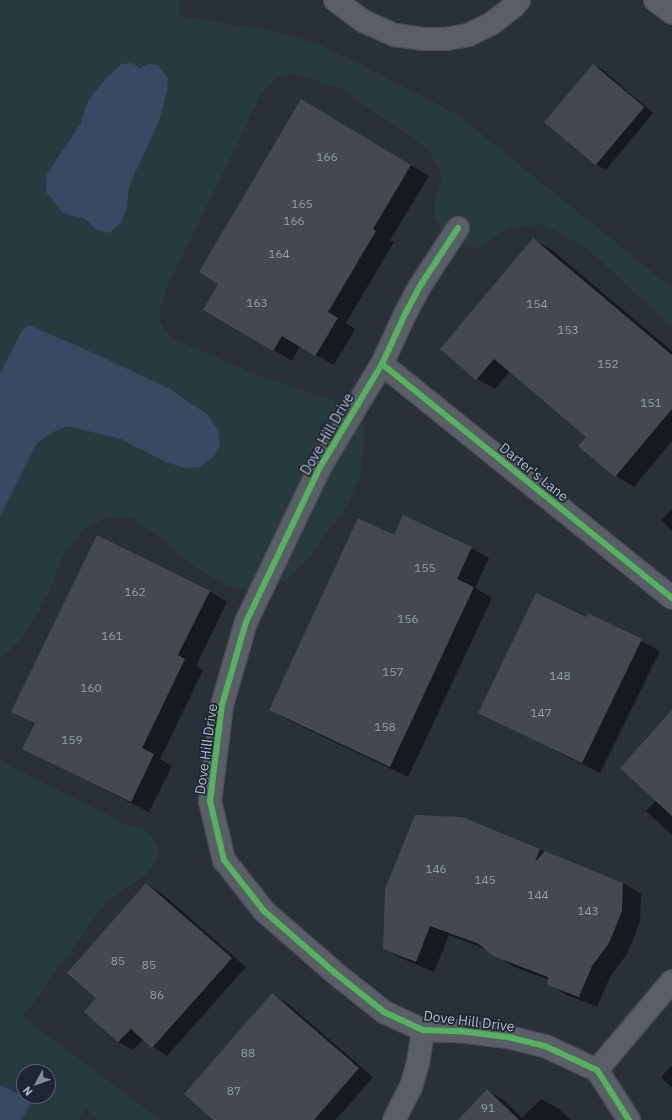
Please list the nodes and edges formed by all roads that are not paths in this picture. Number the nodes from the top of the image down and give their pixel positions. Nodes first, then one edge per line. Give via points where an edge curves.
1 (335, 0) edge
2 (519, 0) edge
3 (655, 0) edge
4 (672, 13) edge
5 (458, 228) dead end
6 (382, 364) junction
7 (672, 598) edge
8 (672, 981) edge
9 (423, 1030) junction
10 (597, 1070) junction
11 (394, 1120) edge
12 (629, 1120) edge

1 - 2 street via 363,21 395,35 423,39 446,39 468,35 491,24
3 - 4 street
5 - 6 street, Dove Hill Drive via 420,286
6 - 7 street, Darter's Lane
6 - 9 street, Dove Hill Drive via 320,467 246,622 222,705 210,802 224,860 264,911 384,1012
8 - 10 street
9 - 10 street, Dove Hill Drive via 460,1031 508,1037 544,1046
9 - 11 street via 411,1087
10 - 12 street

